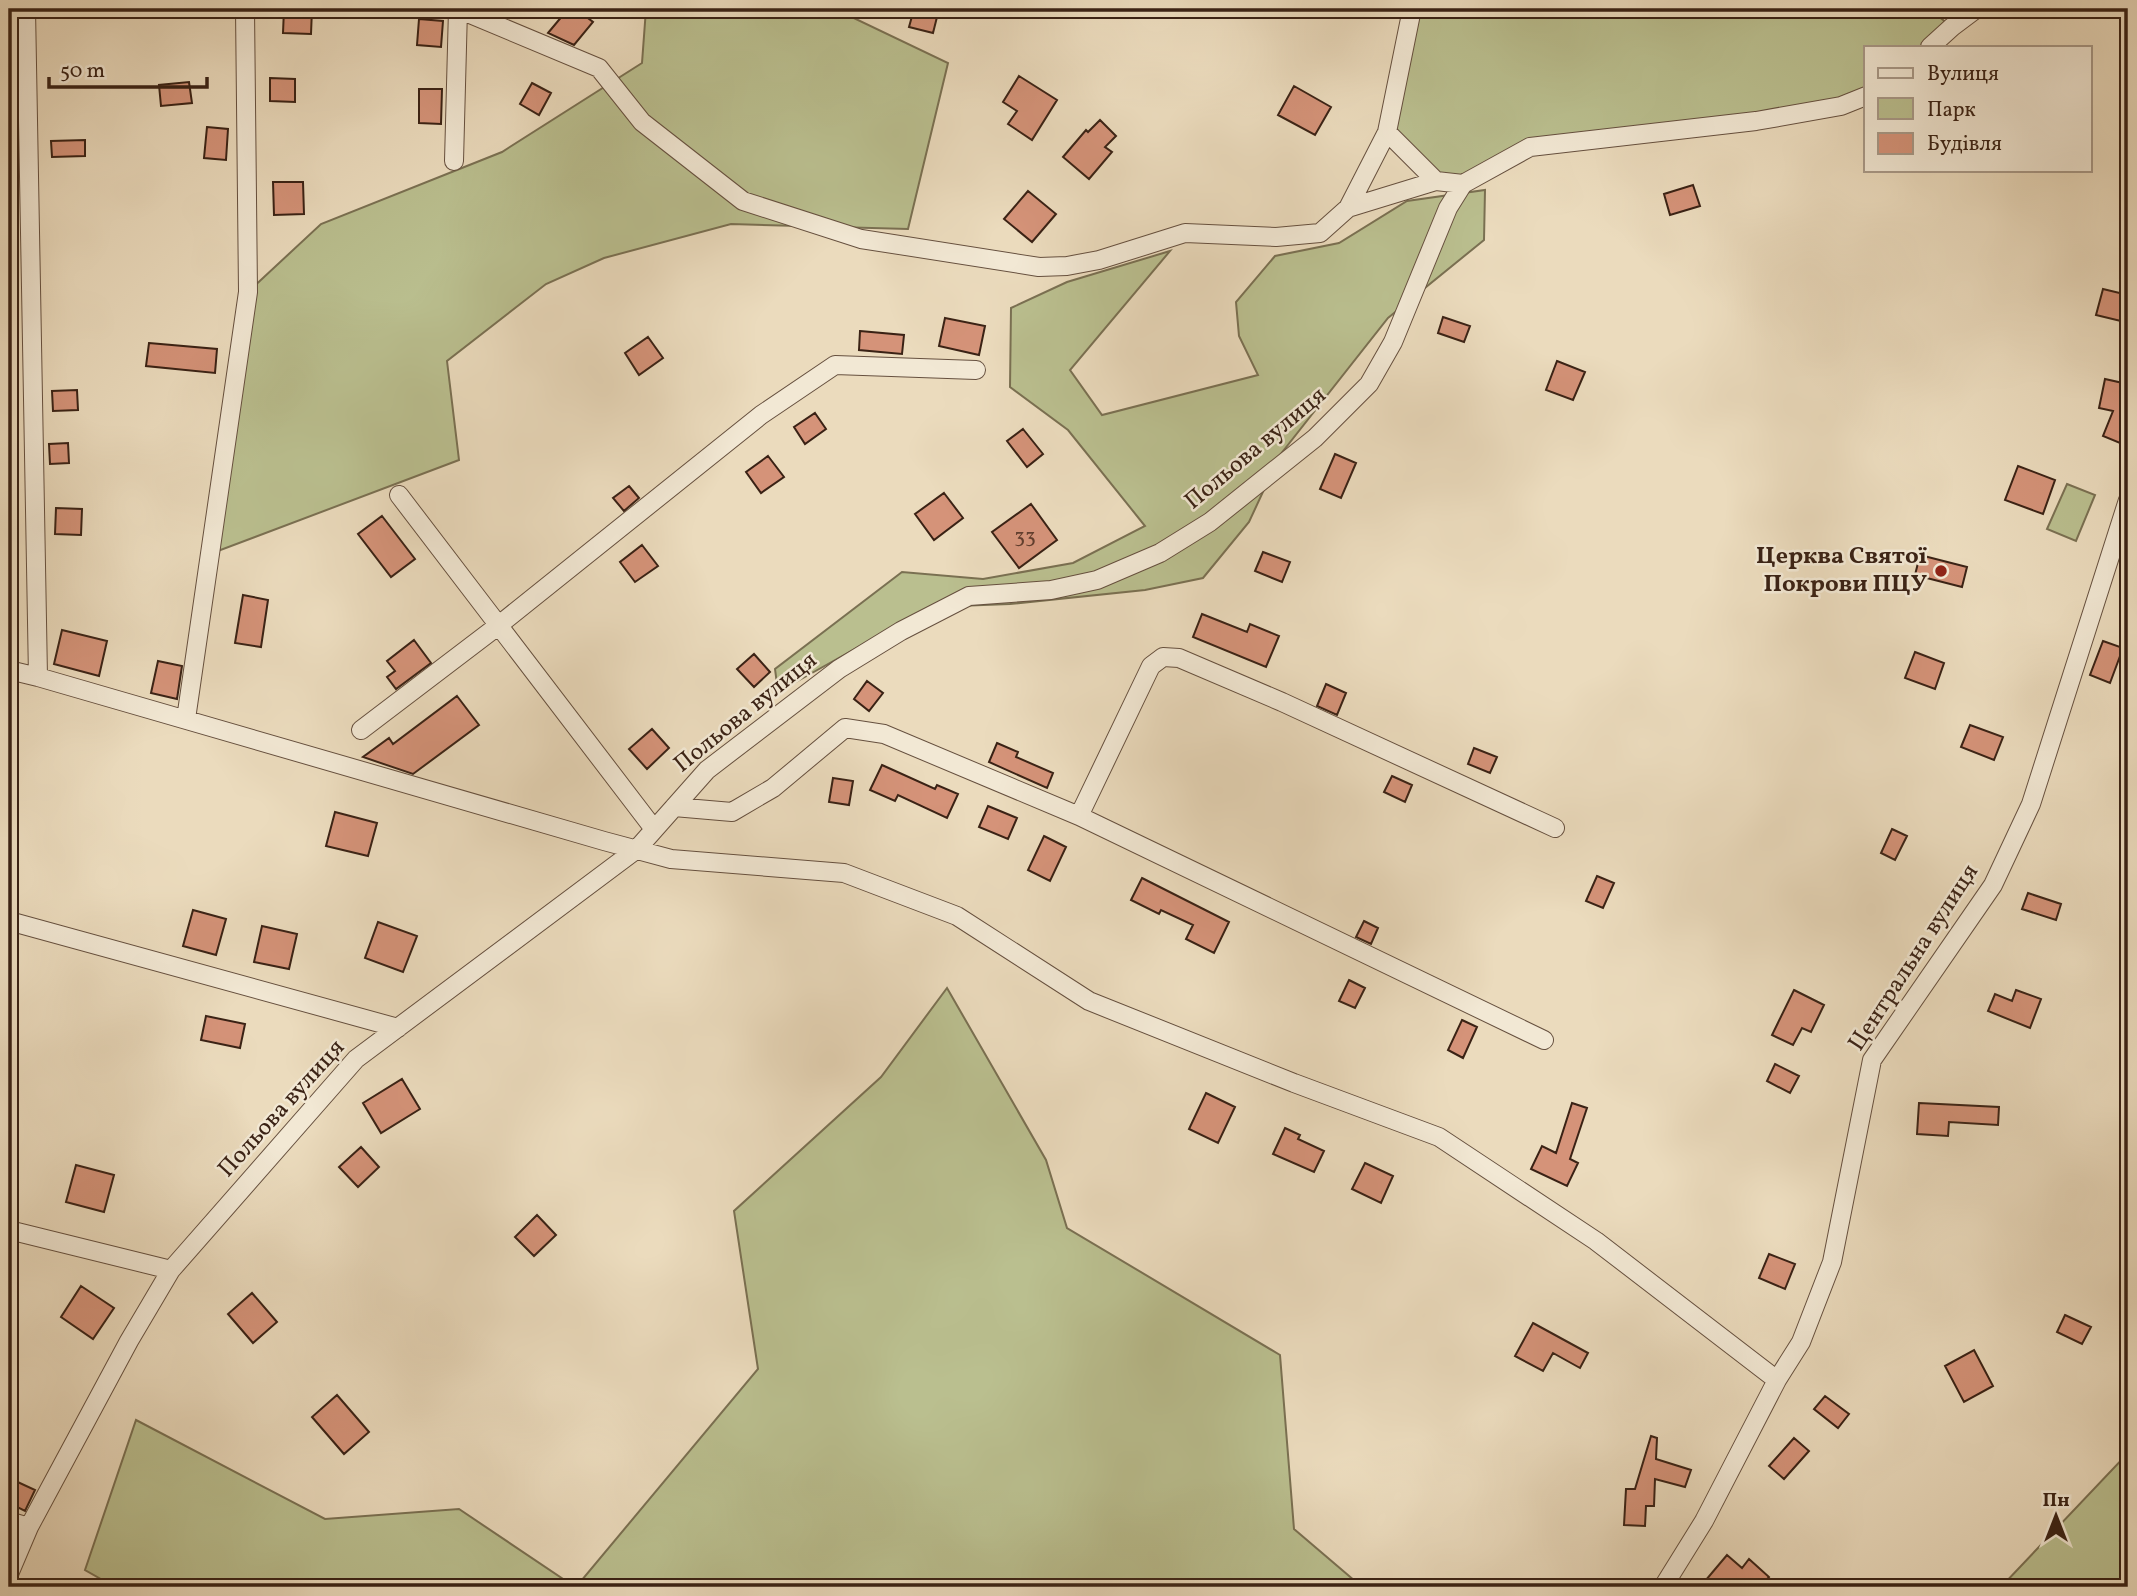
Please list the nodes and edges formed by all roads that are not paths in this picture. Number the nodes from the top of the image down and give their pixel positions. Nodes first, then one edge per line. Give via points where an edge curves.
1 (26, 9) edge
2 (245, 9) edge
3 (458, 9) edge
4 (1412, 9) edge
5 (1976, 9) edge
6 (1931, 46) edge
7 (1864, 97) edge
8 (1387, 132) junction
9 (454, 161) dead end
10 (1436, 181) junction
11 (1463, 184) junction
12 (1348, 208) junction
13 (976, 370) dead end
14 (400, 495) dead end
15 (2128, 500) edge
16 (499, 625) junction
17 (9, 670) edge
18 (38, 677) junction
19 (186, 719) junction
20 (362, 730) dead end
21 (674, 807) junction
22 (1079, 816) junction
23 (1555, 828) dead end
24 (654, 829) junction
25 (637, 849) junction
26 (9, 921) edge
27 (398, 1028) junction
28 (1544, 1040) dead end
29 (9, 1230) edge
30 (171, 1270) junction
31 (1777, 1380) junction
32 (9, 1521) edge
33 (29, 1527) junction
34 (9, 1574) edge
35 (1663, 1587) edge

1 - 18 street
2 - 19 street via 247,292
3 - 9 street
3 - 12 street via 599,68 642,122 743,201 862,239 1039,267 1067,266 1185,233 1276,237 1320,233
4 - 8 street
5 - 6 street
7 - 11 street via 1841,106 1756,121 1530,147
8 - 10 street
8 - 12 street
10 - 11 street
10 - 12 street
11 - 21 street, Польова вулиця via 1370,384 1315,438 1210,522 1160,553 1097,580 1051,590 969,596 901,631 839,669 707,770
13 - 16 street via 835,365 761,415
14 - 16 street
15 - 31 street, Центральна вулиця via 2031,804 1993,884 1872,1060 1832,1262 1801,1342
16 - 20 street
16 - 24 street
17 - 18 street
18 - 19 street
19 - 25 street
21 - 22 street via 732,812 773,789 845,728 884,734
21 - 24 street, Польова вулиця
22 - 23 street via 1152,666 1163,657 1179,658 1282,702
22 - 28 street
24 - 25 street, Польова вулиця
25 - 27 street, Польова вулиця
25 - 31 street via 671,859 844,873 957,916 1089,1001 1439,1137 1596,1241
26 - 27 street
27 - 30 street, Польова вулиця via 356,1059
29 - 30 street
30 - 33 street, Польова вулиця
31 - 35 street, Центральна вулиця via 1704,1521
32 - 33 street
33 - 34 street, Польова вулиця

